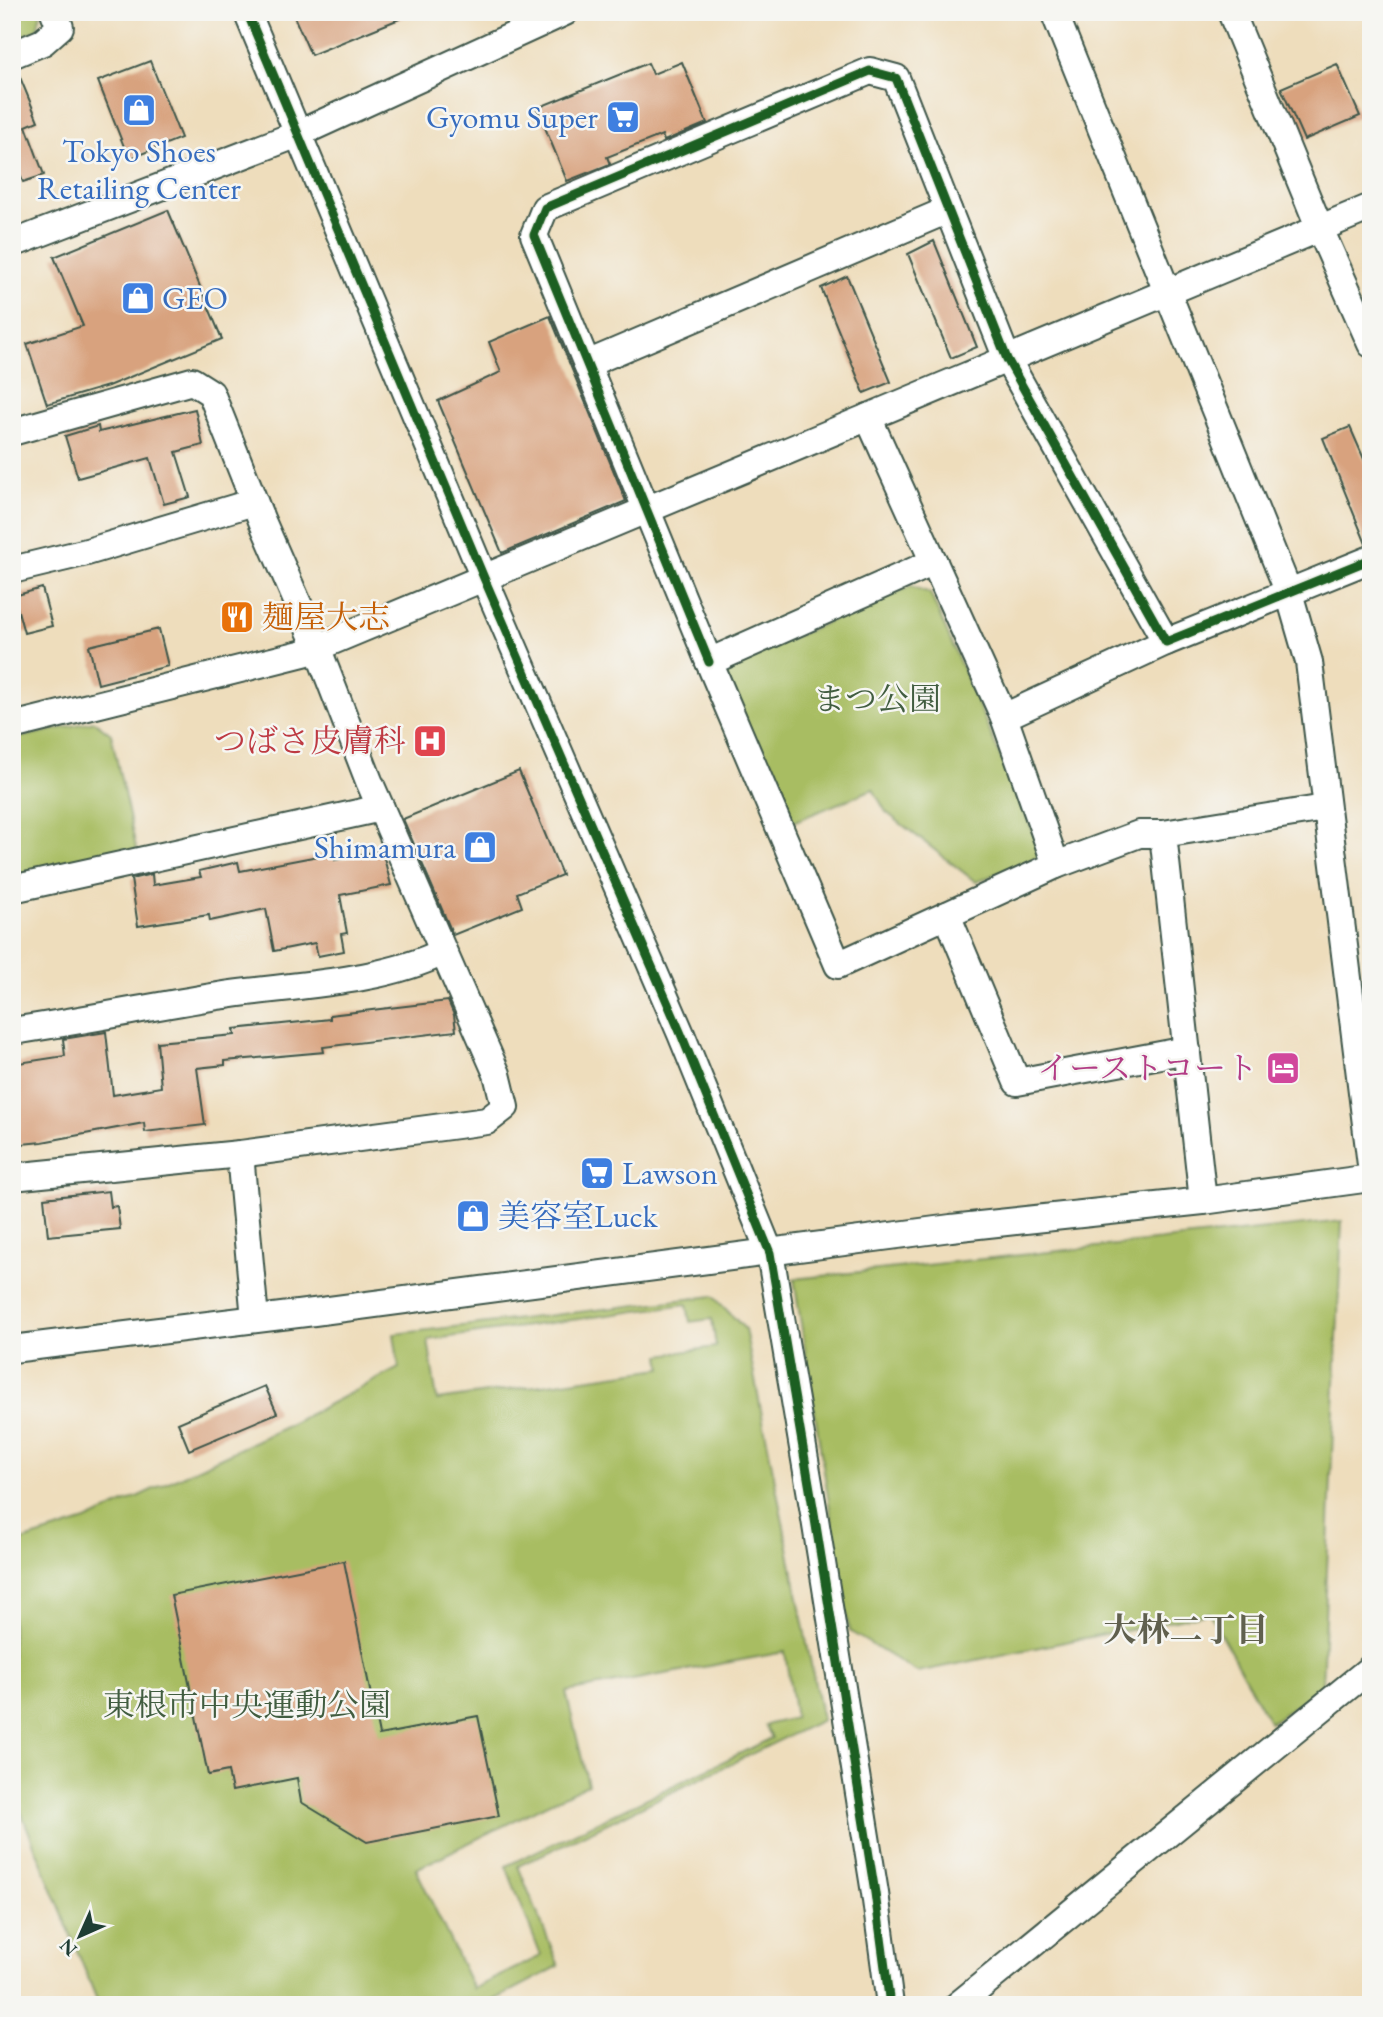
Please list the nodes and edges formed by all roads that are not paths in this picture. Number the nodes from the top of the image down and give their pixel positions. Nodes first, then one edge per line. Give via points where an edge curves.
1 (54, 12) edge
2 (247, 12) edge
3 (565, 12) edge
4 (1054, 12) edge
5 (1231, 12) edge
6 (12, 55) edge
7 (298, 134) junction
8 (1371, 208) edge
9 (948, 210) junction
10 (1320, 229) junction
11 (12, 244) edge
12 (1167, 293) junction
13 (1371, 344) edge
14 (1007, 359) junction
15 (587, 364) junction
16 (869, 417) junction
17 (12, 432) edge
18 (254, 502) junction
19 (647, 510) junction
20 (1371, 559) edge
21 (934, 562) junction
22 (12, 570) edge
23 (484, 578) junction
24 (1289, 593) junction
25 (1166, 642) junction
26 (317, 647) junction
27 (709, 662) junction
28 (1004, 717) junction
29 (12, 726) edge
30 (381, 808) junction
31 (1325, 808) junction
32 (1163, 834) junction
33 (1056, 865) junction
34 (12, 888) edge
35 (947, 915) junction
36 (443, 952) junction
37 (12, 1031) edge
38 (1186, 1051) junction
39 (240, 1154) junction
40 (1371, 1166) edge
41 (12, 1177) edge
42 (1371, 1178) edge
43 (1203, 1201) junction
44 (770, 1253) junction
45 (255, 1319) junction
46 (12, 1349) edge
47 (1371, 1668) edge
48 (890, 2005) edge
49 (958, 2005) edge

1 - 6 street via 60,27 43,42
2 - 7 street
3 - 7 street
4 - 12 street
5 - 10 street
7 - 11 street
7 - 23 street
8 - 10 street
9 - 14 street
9 - 15 street
9 - 15 street via 897,78 870,71 545,208 534,234
10 - 12 street
10 - 13 street
12 - 14 street
12 - 24 street
14 - 16 street
14 - 25 street
15 - 19 street
16 - 19 street
16 - 21 street
17 - 18 street via 192,381 211,393
18 - 22 street
18 - 26 street
19 - 23 street
19 - 27 street
20 - 24 street
21 - 27 street
21 - 28 street
23 - 26 street
23 - 44 street
24 - 25 street
24 - 31 street via 1309,662
25 - 28 street
26 - 29 street
26 - 30 street
27 - 35 street via 838,965
28 - 33 street
30 - 34 street
30 - 36 street
31 - 32 street
31 - 40 street
32 - 33 street via 1139,834
32 - 38 street
33 - 35 street
35 - 38 street via 1017,1082
36 - 37 street via 357,978
36 - 39 street via 497,1074 505,1107 487,1121
38 - 43 street
39 - 41 street
39 - 45 street
42 - 43 street
43 - 44 street
44 - 45 street
44 - 48 street
45 - 46 street
47 - 49 street

